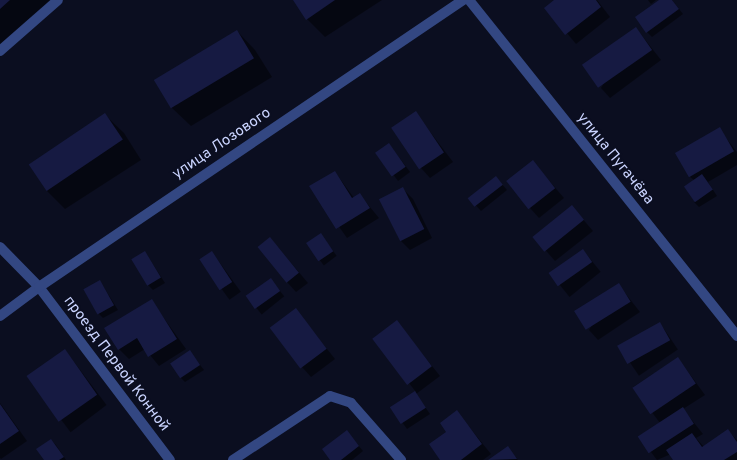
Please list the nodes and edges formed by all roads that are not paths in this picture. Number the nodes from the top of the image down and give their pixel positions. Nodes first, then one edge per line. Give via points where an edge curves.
1 (58, 0) edge
2 (463, 0) edge
3 (469, 0) edge
4 (0, 51) edge
5 (0, 247) edge
6 (39, 286) junction
7 (0, 316) edge
8 (737, 336) edge
9 (170, 460) edge
10 (233, 460) edge
11 (401, 460) edge

1 - 4 street
2 - 6 street, улица Лозового
3 - 8 street, улица Пугачёва
5 - 6 street, проезд Первой Конной
6 - 7 street, улица Лозового
6 - 9 street, проезд Первой Конной
10 - 11 street via 330,396 351,402

